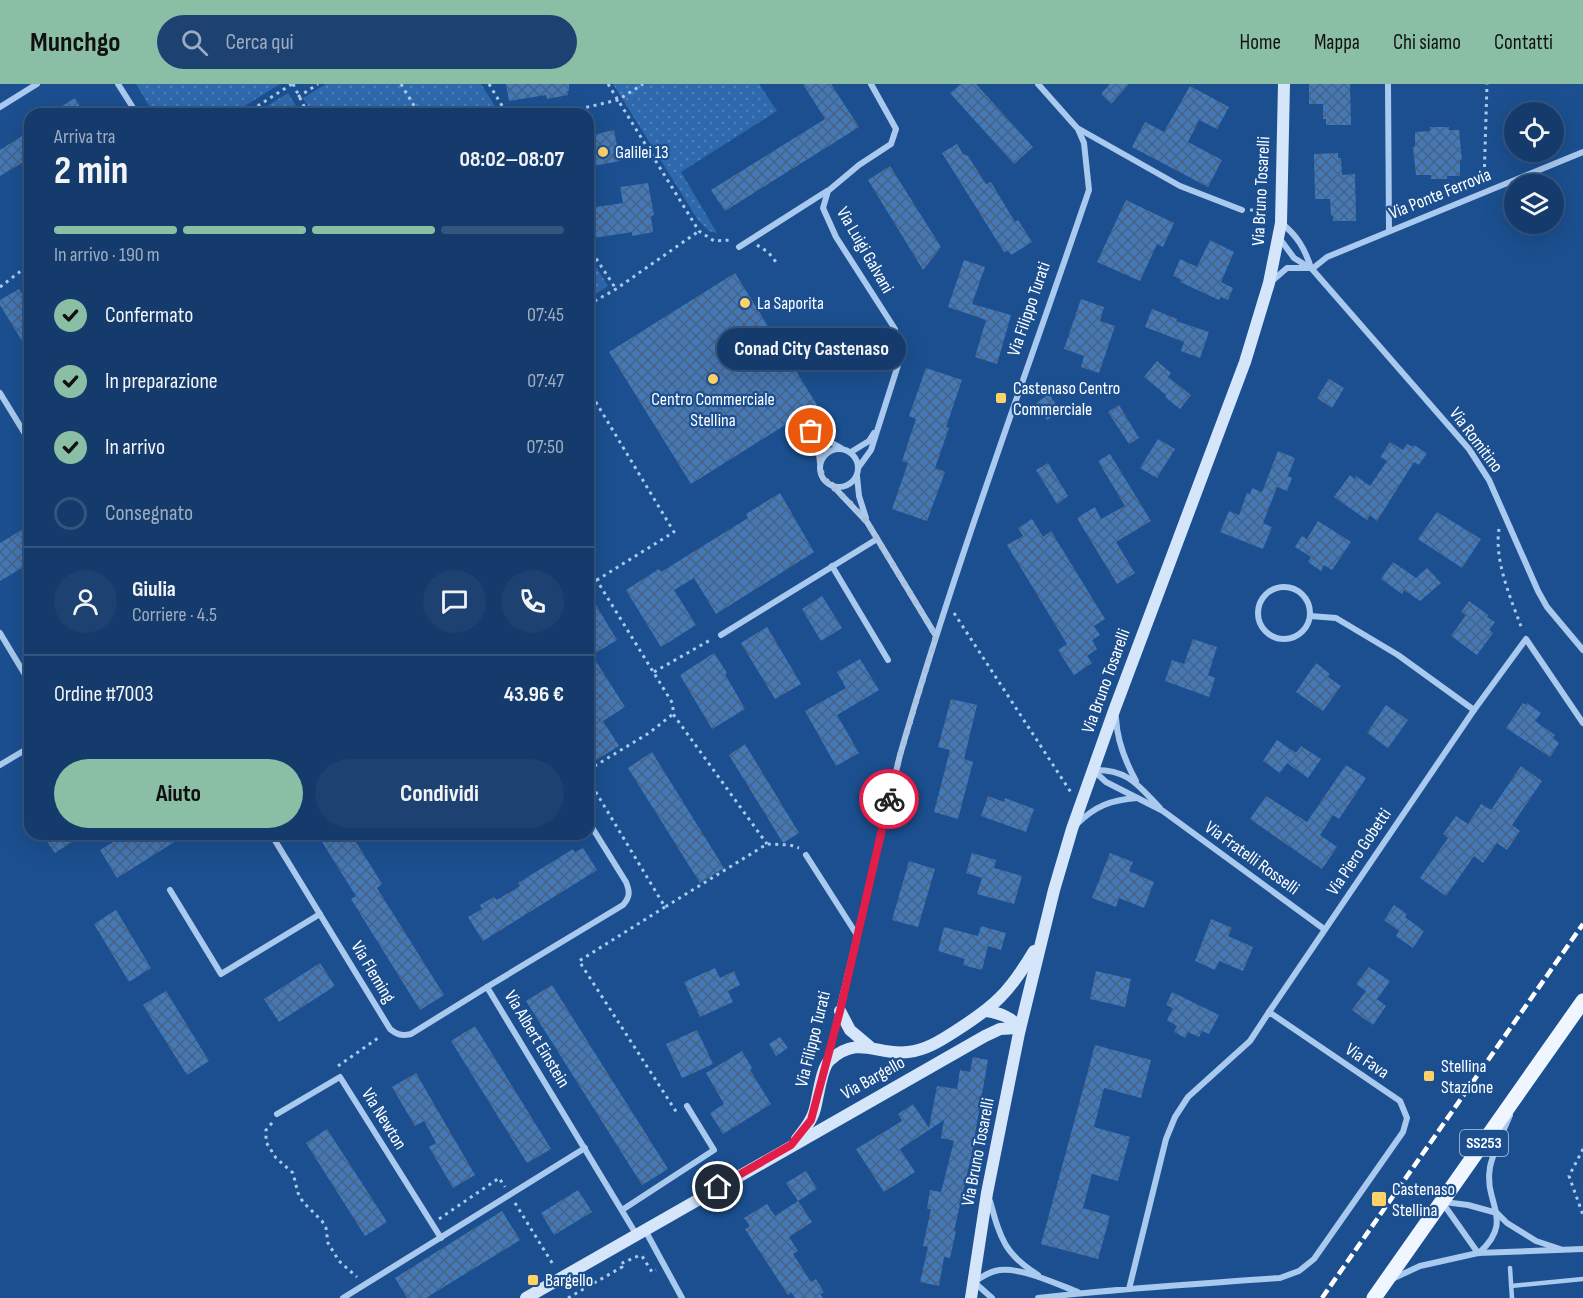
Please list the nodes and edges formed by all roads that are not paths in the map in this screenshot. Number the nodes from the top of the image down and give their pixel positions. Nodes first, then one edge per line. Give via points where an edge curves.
1 (37, 84) edge
2 (118, 84) edge
3 (871, 84) edge
4 (1038, 84) edge
5 (1284, 84) edge
6 (1388, 84) edge
7 (0, 108) edge
8 (133, 108) edge
9 (1078, 129) junction
10 (1583, 152) edge
11 (828, 190) junction
12 (1242, 210) road end
13 (1281, 223) junction
14 (1389, 231) junction
15 (1279, 239) junction
16 (739, 247) dead end
17 (1312, 268) junction
18 (1269, 283) junction
19 (0, 393) edge
20 (7, 406) junction
21 (0, 411) edge
22 (878, 428) junction
23 (24, 433) edge
24 (841, 449) junction
25 (851, 452) junction
26 (821, 464) junction
27 (858, 472) junction
28 (832, 485) junction
29 (867, 522) junction
30 (877, 539) junction
31 (832, 566) junction
32 (1310, 616) junction
33 (0, 633) edge
34 (721, 635) road end
35 (936, 636) junction
36 (1583, 650) edge
37 (888, 660) dead end
38 (24, 672) edge
39 (1115, 708) junction
40 (1474, 710) junction
41 (1583, 723) edge
42 (24, 751) edge
43 (0, 765) edge
44 (1093, 770) junction
45 (1140, 787) junction
46 (1137, 798) junction
47 (1163, 811) junction
48 (1072, 829) junction
49 (594, 831) edge
50 (275, 840) edge
51 (807, 855) road end
52 (170, 890) dead end
53 (320, 914) junction
54 (1324, 930) junction
55 (857, 935) junction
56 (1040, 940) junction
57 (487, 987) junction
58 (1583, 1001) edge
59 (840, 1011) junction
60 (987, 1011) junction
61 (1269, 1012) junction
62 (1020, 1028) junction
63 (869, 1046) junction
64 (827, 1061) junction
65 (1526, 1083) junction
66 (687, 1106) dead end
67 (277, 1114) road end
68 (791, 1145) junction
69 (585, 1148) junction
70 (987, 1193) junction
71 (1442, 1202) junction
72 (622, 1210) junction
73 (1497, 1213) junction
74 (640, 1232) junction
75 (441, 1238) junction
76 (1583, 1249) edge
77 (1564, 1251) junction
78 (1478, 1253) junction
79 (1510, 1268) dead end
80 (1583, 1279) edge
81 (1046, 1280) junction
82 (1386, 1281) junction
83 (974, 1282) junction
84 (1511, 1287) junction
85 (1129, 1289) junction
86 (1078, 1292) junction
87 (343, 1298) edge
88 (526, 1298) edge
89 (682, 1298) edge
90 (971, 1298) edge
91 (992, 1298) edge
92 (1038, 1298) edge
93 (1374, 1298) edge
94 (1512, 1298) edge

1 - 7 street
2 - 8 street
3 - 11 street, Via Luigi Galvani via 896,129 891,144
4 - 9 street, Via Filippo Turati
5 - 13 street, Via Bruno Tosarelli
6 - 14 street
9 - 12 street, Via Filippo Turati via 1180,186
9 - 35 street, Via Filippo Turati via 1084,143 1089,190
10 - 14 street, Via Ponte Ferrovia
11 - 16 street
11 - 22 street, Via Luigi Galvani via 822,208 895,329 898,362
13 - 15 street, Via Bruno Tosarelli
13 - 17 street, Via Romitino via 1304,249
14 - 17 street, Via Ponte Ferrovia via 1327,257
15 - 17 street, Via Romitino via 1294,258
15 - 18 street, Via Bruno Tosarelli
17 - 18 street via 1287,268
17 - 36 street, Via Romitino via 1469,449 1481,466 1547,607
18 - 39 street, Via Bruno Tosarelli via 1245,362
19 - 20 street
20 - 21 street
20 - 23 street
22 - 25 street, Via Luigi Galvani via 869,441
22 - 27 street, Via Luigi Galvani
24 - 25 street
24 - 26 street via 830,451
24 - 26 street via 811,431
25 - 27 street via 858,462
26 - 28 street via 822,477
27 - 28 street via 844,486
27 - 29 street via 858,496
28 - 29 street
29 - 30 street
30 - 31 street
30 - 35 street
31 - 34 street
31 - 37 street
32 - 32 street via 1300,593 1285,587 1269,592 1258,614 1259,623 1270,636 1287,639 1303,632
32 - 40 street via 1336,618 1398,655
33 - 38 street
35 - 55 street, Via Filippo Turati via 900,755
39 - 44 street, Via Bruno Tosarelli
39 - 45 street, Via Fratelli Rosselli via 1119,741
40 - 41 street, Via Piero Gobetti via 1526,639
40 - 54 street, Via Piero Gobetti
42 - 43 street
44 - 45 street, Via Fratelli Rosselli via 1118,772
44 - 46 street, Via Fratelli Rosselli via 1106,782
44 - 48 street, Via Bruno Tosarelli
45 - 47 street, Via Fratelli Rosselli
46 - 47 street, Via Fratelli Rosselli
46 - 48 street via 1095,807
47 - 54 street, Via Fratelli Rosselli
48 - 56 street, Via Bruno Tosarelli
49 - 57 street, Via Albert Einstein via 626,882 628,898 623,905
50 - 53 street, Via Fleming
51 - 55 street
52 - 53 street via 222,974
53 - 57 street, Via Fleming via 390,1029 402,1036
54 - 61 street, Via Piero Gobetti
55 - 59 street, Via Filippo Turati
56 - 60 street, Via Bargello via 1017,980
56 - 62 street, Via Bruno Tosarelli
57 - 69 street, Via Albert Einstein
58 - 65 main road, SS253
59 - 63 street, Via Bargello via 850,1030
59 - 64 street, Via Filippo Turati
60 - 62 street via 1010,1018
60 - 63 street, Via Bargello via 925,1048 893,1052
61 - 85 street via 1250,1041 1188,1097 1175,1117 1166,1139
61 - 85 street, Via Fava via 1400,1101 1407,1118 1403,1132 1314,1259 1299,1271 1280,1278
62 - 68 street, Via Bargello via 992,1032
62 - 70 street, Via Bruno Tosarelli
63 - 64 street, Via Bargello via 849,1048
64 - 68 street, Via Filippo Turati via 811,1120
65 - 71 main road, SS253
65 - 73 street via 1499,1138 1490,1168
66 - 72 street via 714,1150
67 - 75 street, Via Newton via 339,1077
68 - 74 street, Via Bargello
69 - 72 street, Via Albert Einstein
69 - 75 street
70 - 81 street, Via Fava via 998,1228 1015,1259
70 - 83 street, Via Bruno Tosarelli
71 - 73 street via 1468,1204
71 - 78 street
71 - 82 main road, SS253
72 - 74 street, Via Albert Einstein
73 - 77 street via 1536,1241
73 - 78 street via 1494,1236
74 - 88 street, Via Bargello
74 - 89 street, Via Albert Einstein
75 - 87 street
76 - 77 street
77 - 78 street
78 - 82 street via 1420,1266
79 - 84 lane
80 - 84 lane
81 - 83 street, Via Fava via 997,1270
81 - 86 street, Via Fava
82 - 93 main road, SS253
83 - 90 street, Via Bruno Tosarelli
83 - 91 street
84 - 94 lane
85 - 86 street, Via Fava
86 - 92 street, Via Fava

